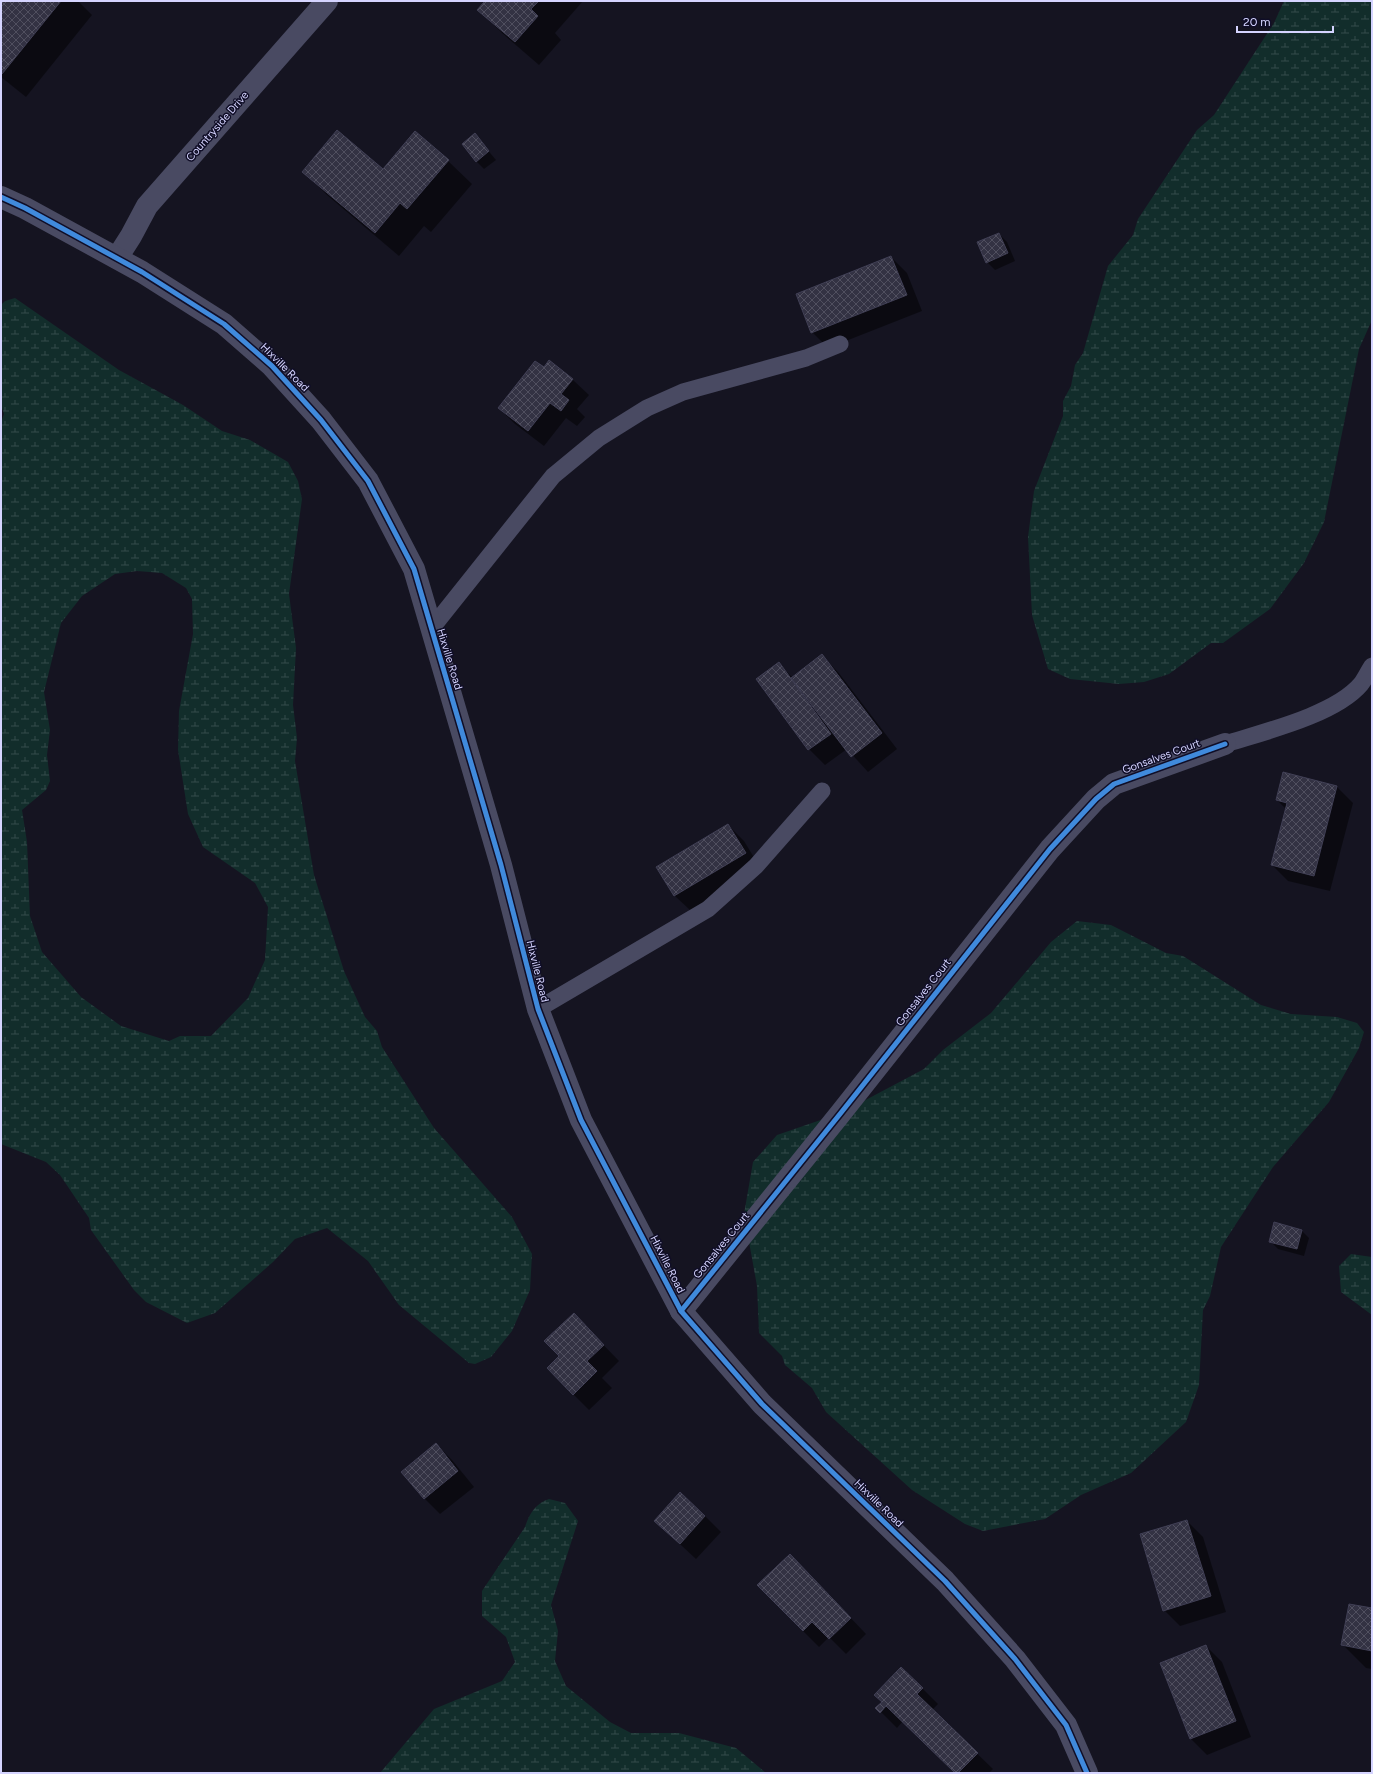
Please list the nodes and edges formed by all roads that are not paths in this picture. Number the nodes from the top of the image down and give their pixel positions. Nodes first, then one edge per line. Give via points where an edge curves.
1 (327, 1) edge
2 (1, 197) edge
3 (117, 258) junction
4 (840, 344) dead end
5 (431, 629) junction
6 (1372, 666) edge
7 (1225, 744) joint
8 (822, 791) dead end
9 (538, 1009) junction
10 (681, 1310) junction
11 (1087, 1773) edge

1 - 3 street, Countryside Drive via 147,206
2 - 3 street, Hixville Road
3 - 5 street, Hixville Road via 224,324 272,366 321,420 368,481 414,569
4 - 5 lane via 806,358 683,392 647,408 600,438 553,476
5 - 9 street, Hixville Road via 501,865
6 - 7 lane via 1360,685 1336,705 1292,724
7 - 10 street, Gonsalves Court via 1114,784 1096,799 1050,849
8 - 9 lane via 756,866 708,909
9 - 10 street, Hixville Road via 581,1120
10 - 11 street, Hixville Road via 762,1404 945,1581 1016,1658 1066,1725

